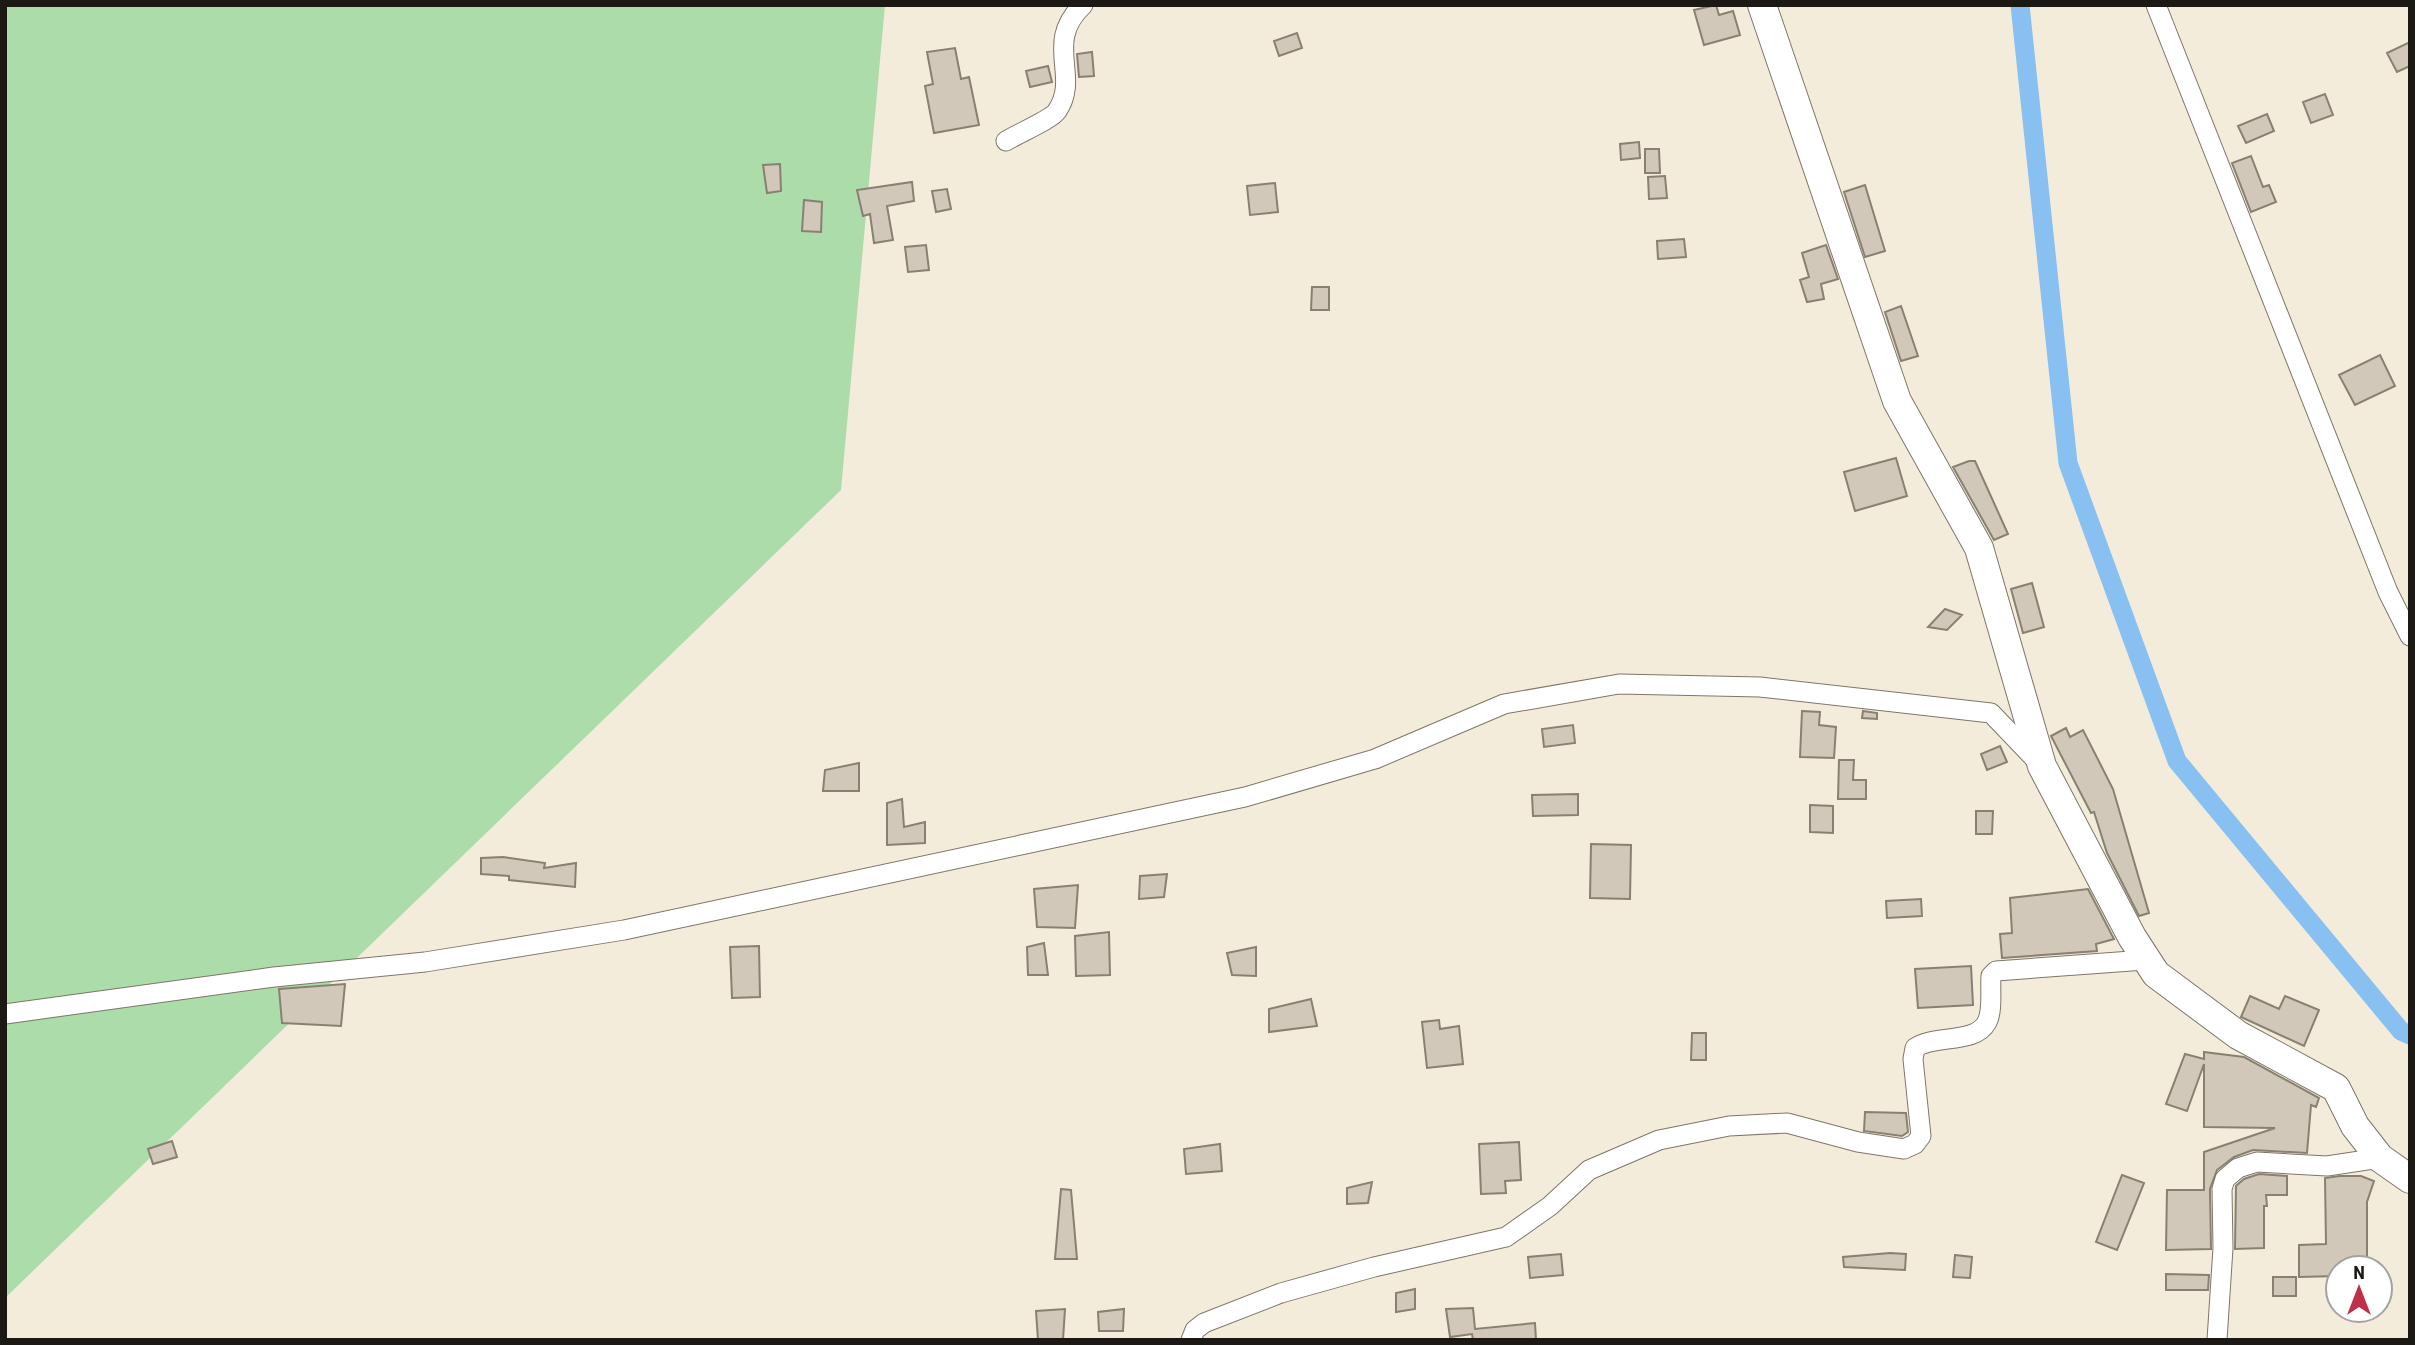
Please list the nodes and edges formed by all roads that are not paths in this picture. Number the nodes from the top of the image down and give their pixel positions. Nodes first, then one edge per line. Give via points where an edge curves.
1 (1083, 5) edge
2 (1762, 5) edge
3 (2156, 5) edge
4 (1006, 141) dead end
5 (2410, 636) edge
6 (2042, 766) junction
7 (2145, 960) junction
8 (5, 1014) edge
9 (2380, 1157) junction
10 (2410, 1179) edge
11 (1191, 1340) edge
12 (2217, 1340) edge

1 - 4 street via 1063,36 1065,96 1056,114
2 - 6 street via 1898,401 1979,548
3 - 5 street via 2270,299
6 - 7 street
6 - 8 street via 1991,713 1759,687 1619,684 1504,704 1375,759 1245,797 624,930 425,962 274,977
7 - 9 street via 2156,974 2238,1035 2336,1088 2355,1126
7 - 11 street via 1996,971 1991,976 1989,1020 1982,1028 1924,1041 1915,1048 1921,1136 1904,1149 1787,1123 1729,1126 1660,1140 1589,1170 1550,1206 1506,1237 1281,1293 1204,1323
9 - 10 street
9 - 12 street via 2328,1166 2258,1162 2238,1168 2225,1179

